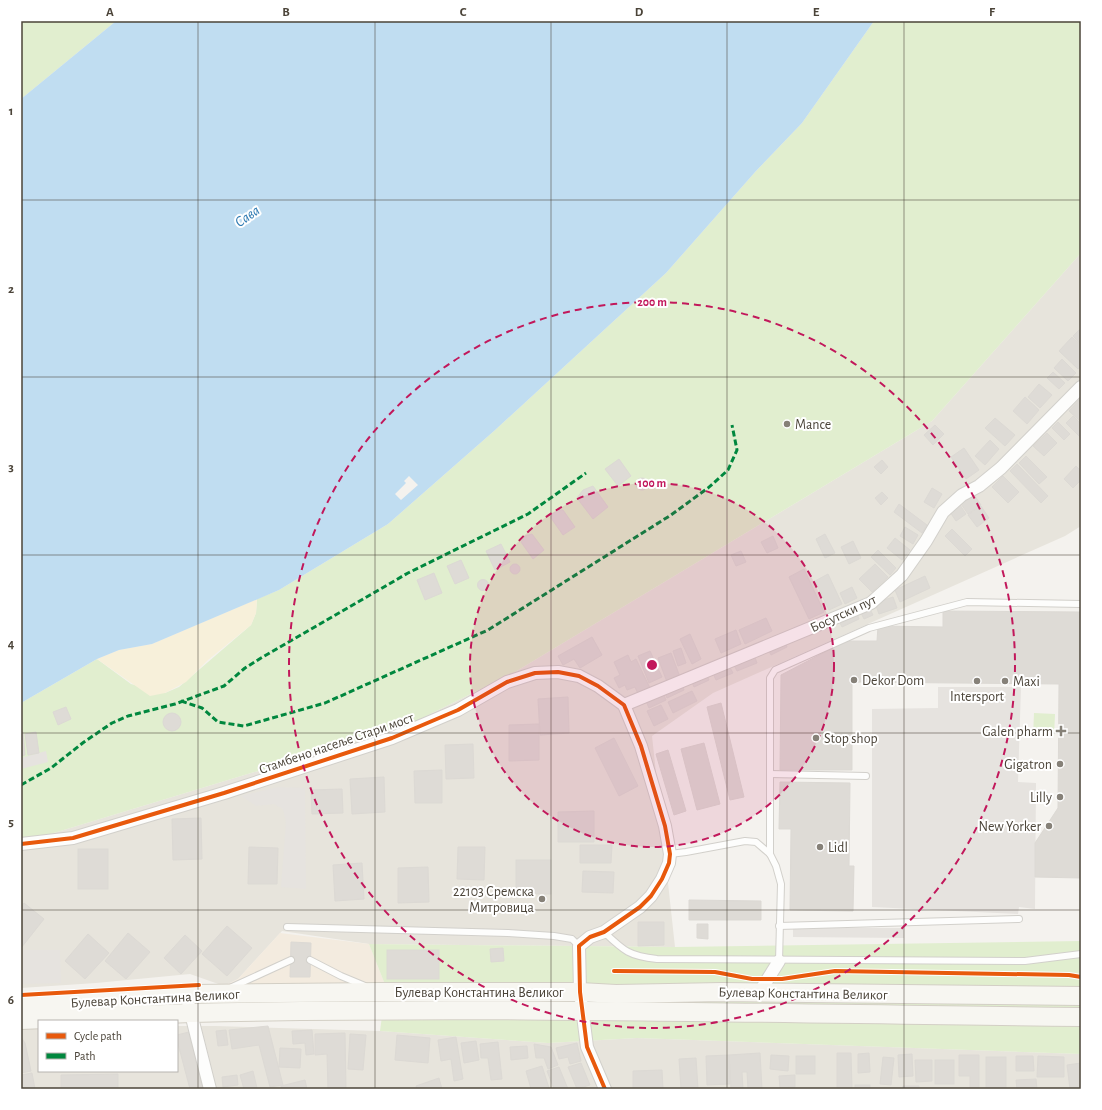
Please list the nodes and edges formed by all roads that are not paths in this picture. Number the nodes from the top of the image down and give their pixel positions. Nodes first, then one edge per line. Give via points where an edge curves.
1 (1081, 387) edge
2 (1081, 604) edge
3 (624, 705) junction
4 (770, 774) junction
5 (866, 776) dead end
6 (21, 844) edge
7 (670, 854) junction
8 (770, 854) junction
9 (1019, 919) dead end
10 (779, 926) junction
11 (287, 927) dead end
12 (604, 932) junction
13 (579, 946) junction
14 (1081, 954) edge
15 (291, 960) dead end
16 (310, 960) dead end
17 (779, 961) junction
18 (380, 992) junction
19 (580, 992) junction
20 (759, 993) junction
21 (186, 994) junction
22 (216, 994) junction
23 (1081, 996) edge
24 (21, 1005) edge
25 (583, 1012) junction
26 (191, 1013) junction
27 (1081, 1017) edge
28 (21, 1020) edge
29 (210, 1089) edge
30 (605, 1089) edge

1 - 3 street, Босутски пут via 1002,468 979,486 962,495 943,512 902,575 871,603
2 - 4 lane via 967,602 869,628 774,670 770,678
3 - 6 street, Стамбено насеље Стари мост via 579,676 558,672 535,673 507,682 458,710 392,738 224,793 73,838
3 - 7 street via 641,746 665,826
4 - 5 lane
4 - 8 lane
7 - 8 lane via 746,841 756,842
7 - 12 street via 662,879 651,896 640,907
8 - 10 lane via 781,884
9 - 10 lane
10 - 17 lane
11 - 13 lane via 508,932 572,939
12 - 13 street via 590,936
12 - 17 lane via 624,952 640,957
13 - 19 street
14 - 17 lane via 1025,961
15 - 22 lane
16 - 18 lane
17 - 20 street
18 - 19 main road, Булевар Константина Великог
18 - 22 main road, Булевар Константина Великог
19 - 20 main road, Булевар Константина Великог
19 - 25 street
20 - 23 main road, Булевар Константина Великог
21 - 22 main road, Булевар Константина Великог
21 - 24 main road, Булевар Константина Великог
21 - 26 street
25 - 26 main road, Булевар Константина Великог via 400,1010
25 - 27 main road, Булевар Константина Великог
25 - 30 street via 587,1048
26 - 28 main road, Булевар Константина Великог
26 - 29 street

